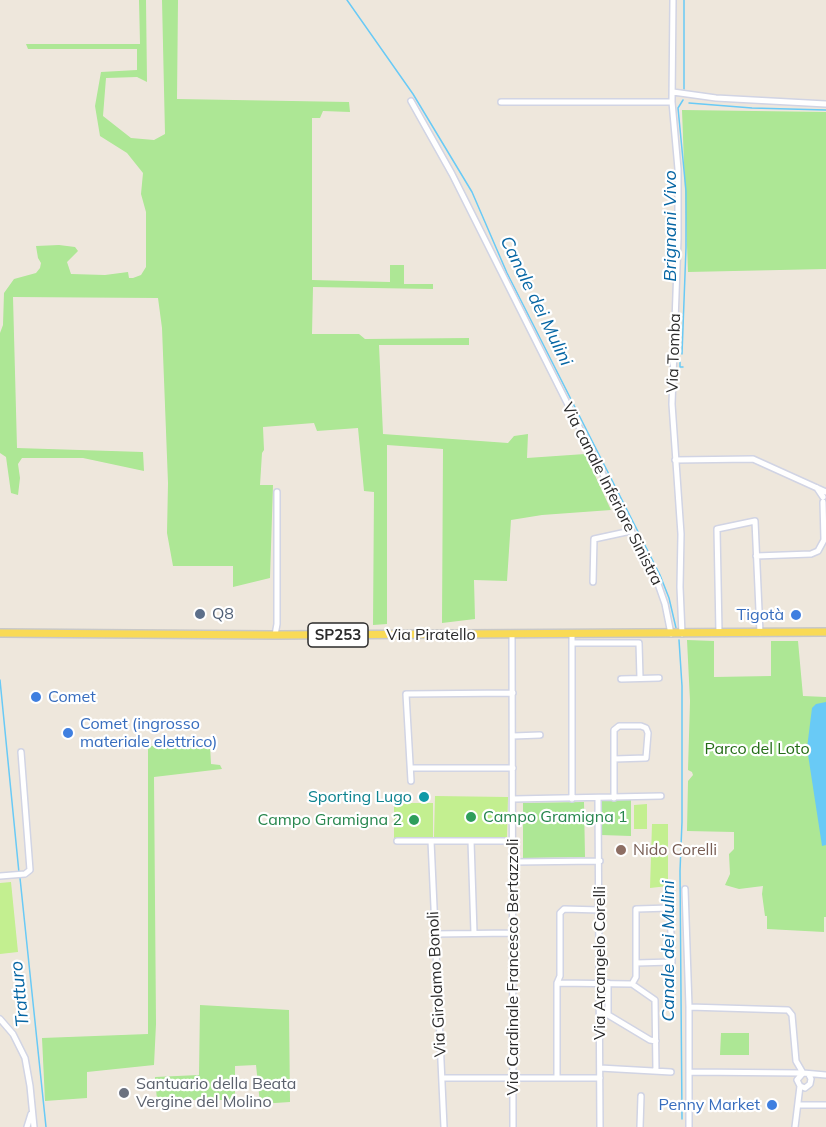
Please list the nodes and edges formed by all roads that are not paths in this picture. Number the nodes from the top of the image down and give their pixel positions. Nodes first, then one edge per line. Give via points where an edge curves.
1 (673, 0) edge
2 (673, 92) junction
3 (411, 101) dead end
4 (501, 102) dead end
5 (672, 102) junction
6 (826, 104) edge
7 (675, 460) junction
8 (277, 492) dead end
9 (825, 498) edge
10 (632, 531) junction
11 (756, 556) junction
12 (593, 582) dead end
13 (826, 632) edge
14 (3, 633) edge
15 (719, 633) junction
16 (760, 633) junction
17 (572, 634) junction
18 (671, 634) junction
19 (682, 634) junction
20 (274, 635) junction
21 (512, 635) junction
22 (572, 643) junction
23 (640, 678) junction
24 (659, 678) dead end
25 (621, 679) dead end
26 (513, 693) junction
27 (540, 735) dead end
28 (513, 736) junction
29 (21, 752) dead end
30 (614, 759) junction
31 (411, 768) junction
32 (513, 768) junction
33 (411, 781) dead end
34 (661, 796) dead end
35 (614, 798) junction
36 (513, 799) junction
37 (572, 799) junction
38 (598, 799) junction
39 (397, 841) dead end
40 (430, 841) junction
41 (471, 841) junction
42 (513, 841) junction
43 (600, 861) junction
44 (513, 862) junction
45 (0, 876) edge
46 (685, 889) dead end
47 (600, 910) junction
48 (434, 933) junction
49 (474, 933) junction
50 (513, 933) junction
51 (636, 963) junction
52 (557, 983) junction
53 (600, 983) junction
54 (608, 983) junction
55 (632, 984) junction
56 (688, 1007) junction
57 (600, 1010) junction
58 (608, 1014) junction
59 (0, 1019) edge
60 (656, 1041) junction
61 (600, 1068) junction
62 (656, 1071) junction
63 (671, 1072) dead end
64 (689, 1072) junction
65 (788, 1072) junction
66 (806, 1074) junction
67 (826, 1076) edge
68 (442, 1078) junction
69 (514, 1078) junction
70 (557, 1078) junction
71 (600, 1078) junction
72 (812, 1082) junction
73 (801, 1084) junction
74 (641, 1096) dead end
75 (798, 1105) junction
76 (826, 1105) edge
77 (33, 1109) junction
78 (27, 1127) edge
79 (34, 1127) edge
80 (444, 1127) edge
81 (513, 1127) edge
82 (600, 1127) edge
83 (640, 1127) edge
84 (689, 1127) edge
85 (795, 1127) edge

1 - 2 street, Via Tomba
2 - 5 street, Via Tomba
2 - 6 street via 716,99
3 - 10 street, Via canale Inferiore Sinistra via 452,174
4 - 5 street
5 - 7 street, Via Tomba via 678,169 672,378
7 - 9 street via 753,459 816,487
7 - 19 street, Via Tomba via 681,534
8 - 20 street
9 - 11 street via 824,540 818,551
10 - 12 street via 594,538
10 - 18 street, Via canale Inferiore Sinistra via 658,584
11 - 15 street via 755,521 717,529
11 - 16 street
13 - 16 main road, Via Piratello / SP253
14 - 20 main road, Via Piratello / SP253
15 - 16 main road, Via Piratello / SP253
15 - 19 main road, Via Piratello / SP253
17 - 18 main road, Via Piratello / SP253
17 - 21 main road, Via Piratello / SP253
17 - 22 street
18 - 19 main road, Via Piratello / SP253
20 - 21 main road, Via Piratello / SP253
21 - 26 street, Via Cardinale Francesco Bertazzoli
22 - 23 street via 639,643
22 - 37 street
23 - 24 street
23 - 25 street
26 - 28 street, Via Cardinale Francesco Bertazzoli
26 - 31 street via 406,694
27 - 28 street
28 - 32 street, Via Cardinale Francesco Bertazzoli
29 - 45 street via 30,870
30 - 30 street via 615,728 645,728 646,758
30 - 35 street
31 - 32 street
31 - 33 street
32 - 36 street, Via Cardinale Francesco Bertazzoli
34 - 35 street
35 - 38 street
36 - 37 street
36 - 42 street, Via Cardinale Francesco Bertazzoli
37 - 38 street
38 - 43 street, Via Arcangelo Corelli
39 - 40 street
40 - 41 street
40 - 48 street, Via Girolamo Bonoli
41 - 42 street
41 - 49 street
42 - 44 street, Via Cardinale Francesco Bertazzoli
43 - 44 street
43 - 47 street, Via Arcangelo Corelli
44 - 50 street, Via Cardinale Francesco Bertazzoli
46 - 56 street
47 - 52 street via 561,910 561,976
47 - 53 street, Via Arcangelo Corelli
48 - 49 street
48 - 68 street, Via Girolamo Bonoli
49 - 50 street
50 - 69 street, Via Cardinale Francesco Bertazzoli
51 - 51 street via 636,909 670,908 672,962
51 - 55 street
52 - 53 street
52 - 70 street
53 - 54 street
53 - 57 street, Via Arcangelo Corelli
54 - 55 street
54 - 58 street, Via Arcangelo Corelli
55 - 60 street via 656,1002
56 - 64 street
56 - 66 street via 788,1010 792,1015 796,1061
57 - 58 street
57 - 61 street, Via Arcangelo Corelli
58 - 60 street
59 - 77 street via 25,1058
60 - 62 street
61 - 62 street
61 - 71 street, Via Arcangelo Corelli
62 - 63 street
64 - 65 street
64 - 84 street
65 - 66 street
65 - 73 street
66 - 67 street
66 - 72 street
66 - 73 street
67 - 72 street
68 - 69 street
68 - 80 street, Via Girolamo Bonoli
69 - 70 street
69 - 81 street, Via Cardinale Francesco Bertazzoli
70 - 71 street
71 - 82 street, Via Arcangelo Corelli
72 - 73 street
73 - 75 street
74 - 83 street
75 - 76 street
75 - 85 street
77 - 78 street
77 - 79 street

